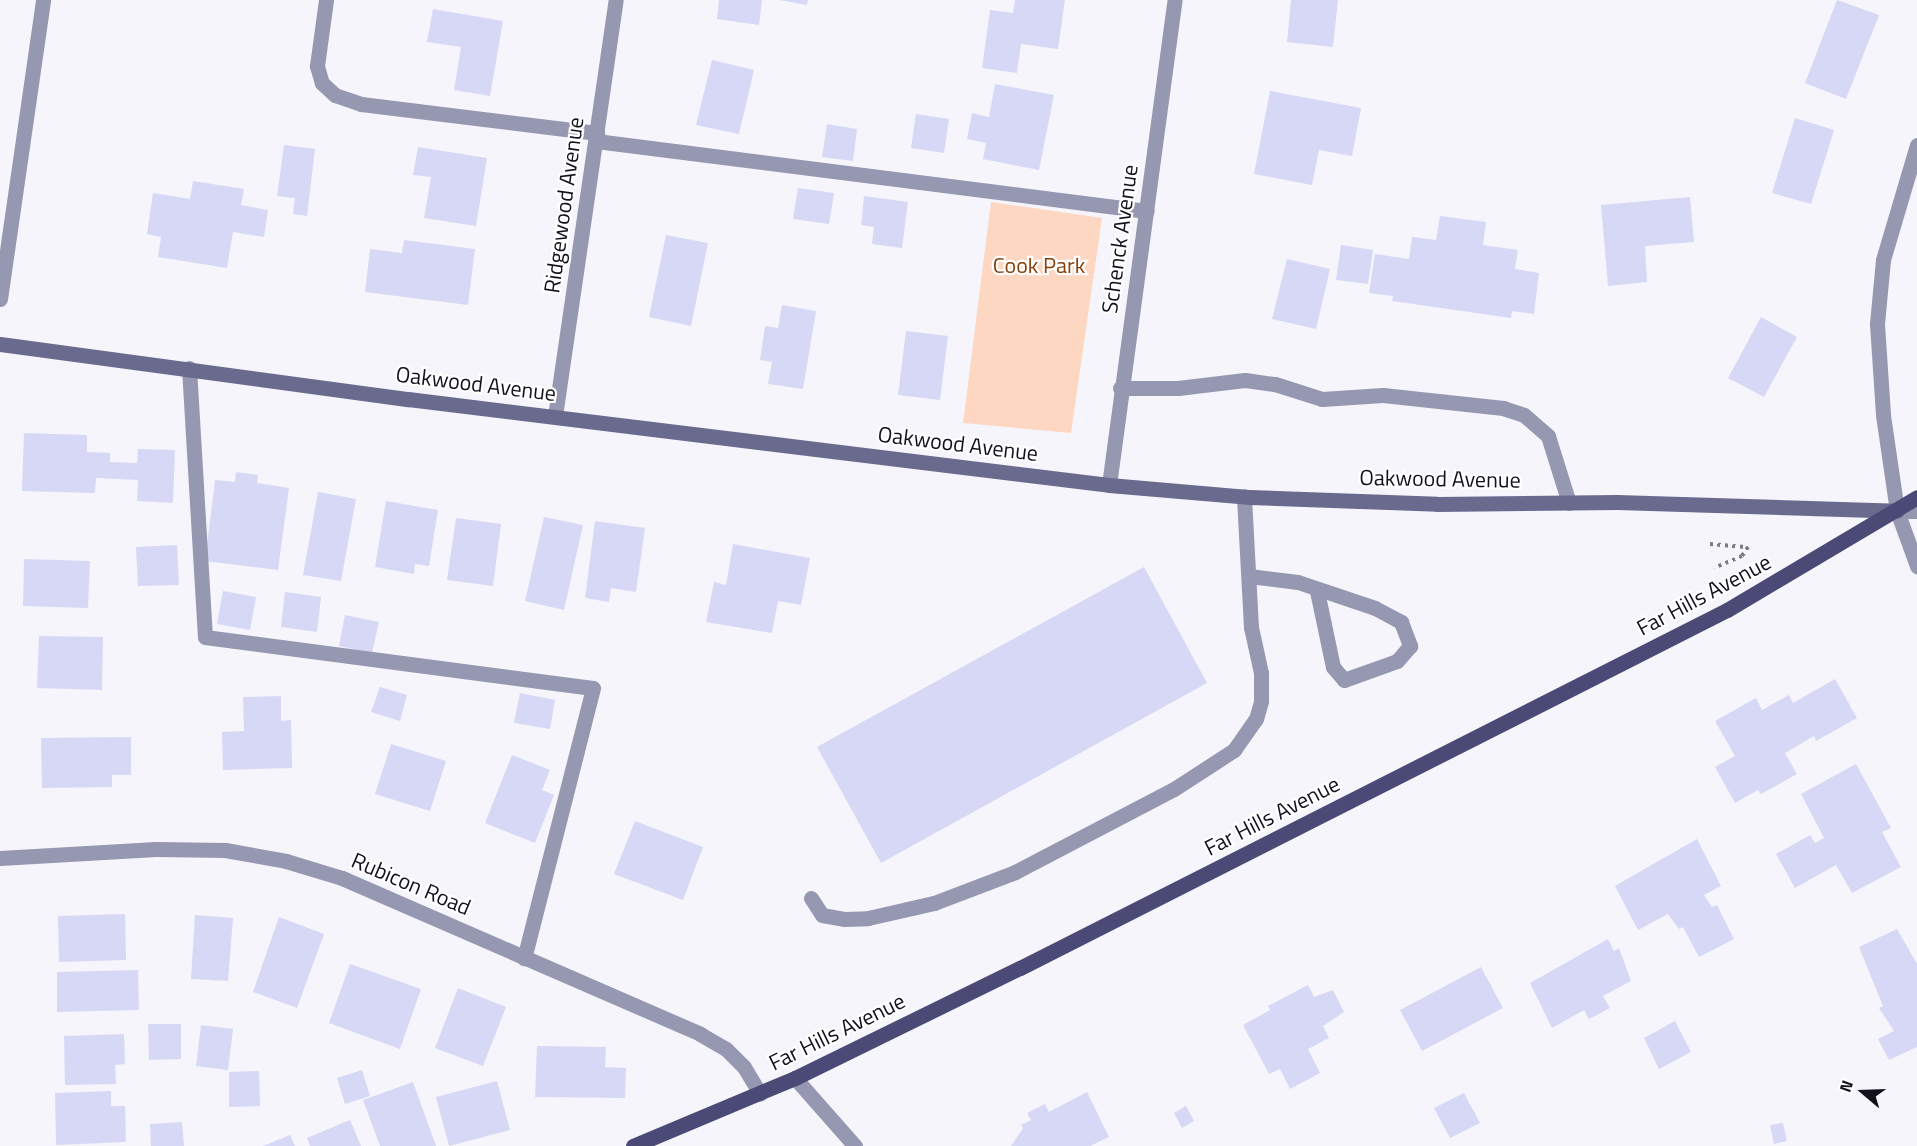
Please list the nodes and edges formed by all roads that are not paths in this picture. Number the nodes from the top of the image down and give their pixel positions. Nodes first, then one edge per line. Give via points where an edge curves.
1 (43, 0) edge
2 (326, 0) edge
3 (615, 0) edge
4 (1175, 0) edge
5 (597, 137) junction
6 (1917, 145) edge
7 (1147, 211) junction
8 (0, 299) edge
9 (0, 344) edge
10 (189, 369) junction
11 (1120, 388) junction
12 (555, 416) junction
13 (1109, 484) junction
14 (1244, 496) junction
15 (1917, 497) edge
16 (1569, 502) junction
17 (1897, 511) junction
18 (1917, 512) edge
19 (1917, 566) edge
20 (1249, 576) junction
21 (1317, 591) junction
22 (0, 858) edge
23 (811, 898) dead end
24 (524, 958) junction
25 (795, 1078) junction
26 (760, 1094) junction
27 (633, 1146) edge
28 (855, 1146) edge

1 - 8 street
2 - 5 street via 317,66 322,83 335,95 361,104
3 - 5 street, Ridgewood Avenue
4 - 7 street, Schenck Avenue
5 - 7 street
5 - 12 street, Ridgewood Avenue
6 - 17 street via 1891,230 1879,291 1879,374
7 - 11 street, Schenck Avenue
9 - 10 street, Oakwood Avenue
10 - 12 street, Oakwood Avenue
10 - 24 street via 205,637 593,688
11 - 13 street, Schenck Avenue
11 - 16 street via 1178,388 1245,380 1275,384 1322,399 1383,395 1503,408 1524,415 1548,436
12 - 13 street, Oakwood Avenue
13 - 14 street, Oakwood Avenue
14 - 16 street, Oakwood Avenue via 1437,504
14 - 20 street
15 - 17 main road, Far Hills Avenue
16 - 17 street, Oakwood Avenue
17 - 18 street, Oakwood Avenue
17 - 19 street
17 - 25 main road, Far Hills Avenue via 1727,610
20 - 21 street via 1298,582
20 - 23 street via 1261,702 1256,719 1234,750 1174,789 1016,872 934,903 868,918 844,919 822,915
21 - 21 street via 1375,608 1401,622 1410,646 1397,660 1344,680 1333,667
22 - 24 street, Rubicon Road via 156,849 225,850 286,861 342,878
24 - 26 street, Rubicon Road via 700,1034 726,1049 744,1067
25 - 26 main road, Far Hills Avenue
25 - 28 street
26 - 27 main road, Far Hills Avenue

